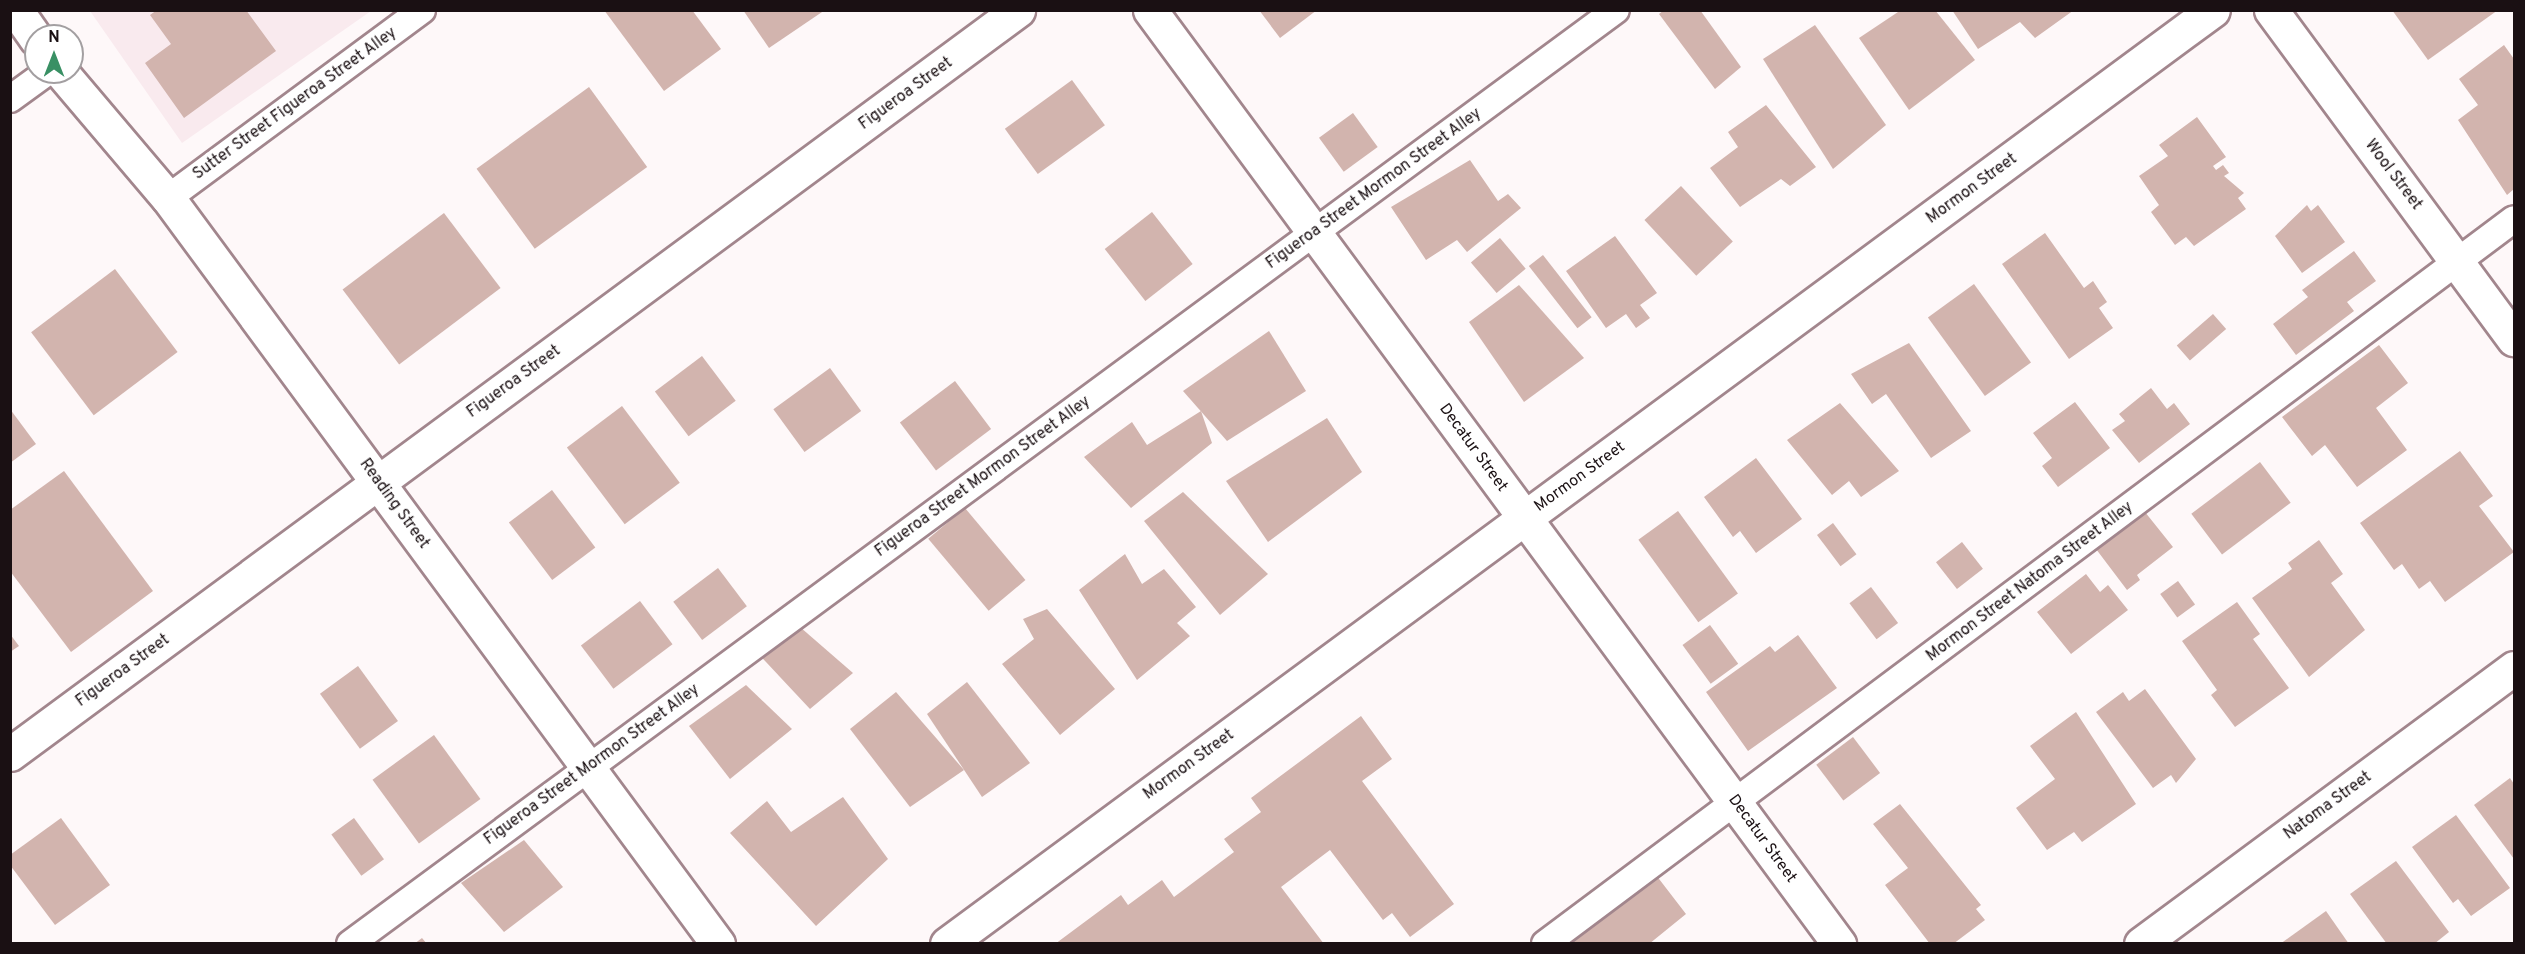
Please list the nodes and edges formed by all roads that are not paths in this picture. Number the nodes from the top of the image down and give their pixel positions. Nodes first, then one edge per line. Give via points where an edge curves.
1 (16, 10) edge
2 (422, 10) edge
3 (1018, 10) edge
4 (1150, 10) edge
5 (1616, 10) edge
6 (2213, 10) edge
7 (2271, 10) edge
8 (26, 24) edge
9 (31, 84) edge
10 (71, 84) edge
11 (10, 99) edge
12 (168, 198) junction
13 (2514, 219) edge
14 (1315, 233) junction
15 (2457, 262) junction
16 (2514, 339) edge
17 (378, 483) junction
18 (1525, 518) junction
19 (2514, 668) edge
20 (10, 754) edge
21 (588, 768) junction
22 (1735, 803) junction
23 (350, 944) edge
24 (718, 944) edge
25 (947, 944) edge
26 (1545, 944) edge
27 (1839, 944) edge
28 (2141, 944) edge

1 - 8 street
2 - 12 lane, Sutter Street Figueroa Street Alley
3 - 17 street, Figueroa Street
4 - 14 street, Decatur Street
5 - 14 lane, Figueroa Street Mormon Street Alley
6 - 18 street, Mormon Street
7 - 15 street, Wool Street
9 - 11 lane
10 - 12 street, Reading Street
12 - 17 street, Reading Street
13 - 15 lane, Mormon Street Natoma Street Alley
14 - 18 street, Decatur Street
14 - 21 lane, Figueroa Street Mormon Street Alley
15 - 16 street, Wool Street
15 - 22 lane, Mormon Street Natoma Street Alley
17 - 20 street, Figueroa Street
17 - 21 street, Reading Street
18 - 22 street, Decatur Street
18 - 25 street, Mormon Street
19 - 28 street, Natoma Street
21 - 23 lane, Figueroa Street Mormon Street Alley
21 - 24 street, Reading Street
22 - 26 lane, Mormon Street Natoma Street Alley
22 - 27 street, Decatur Street

